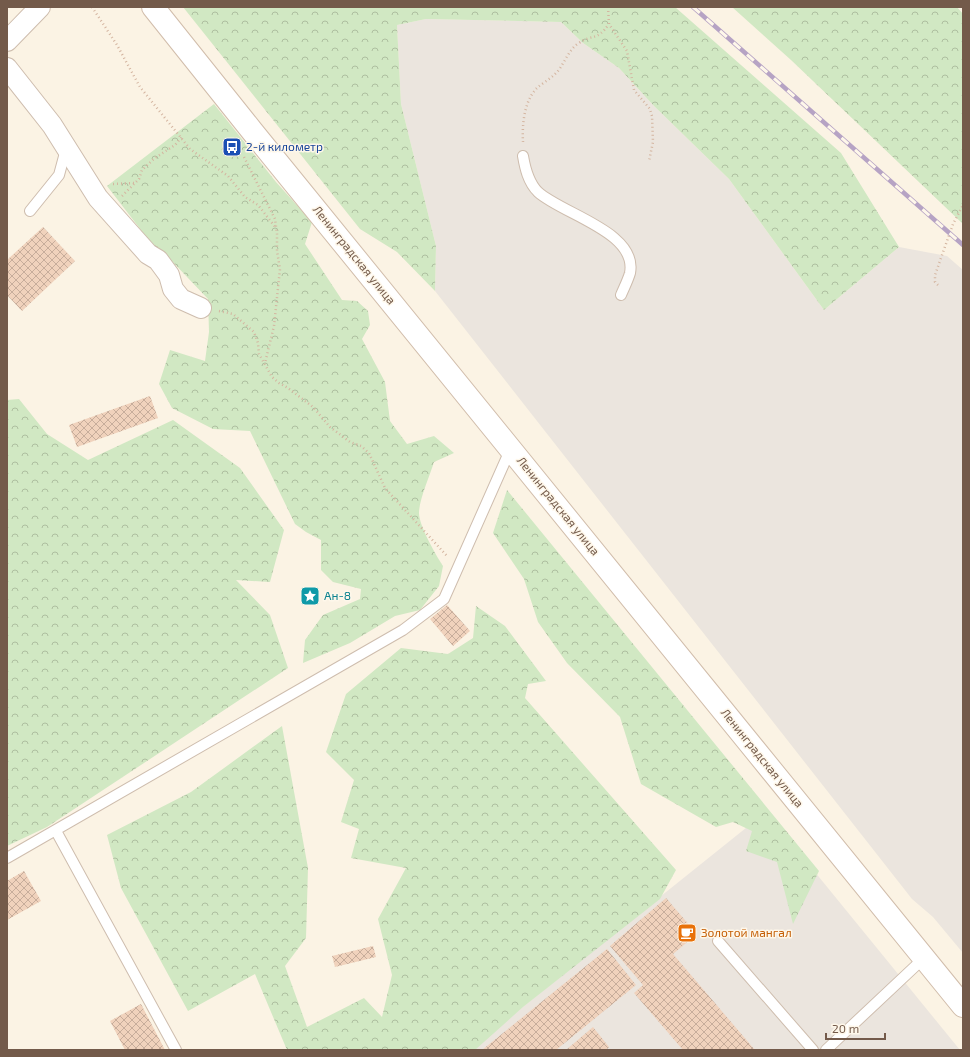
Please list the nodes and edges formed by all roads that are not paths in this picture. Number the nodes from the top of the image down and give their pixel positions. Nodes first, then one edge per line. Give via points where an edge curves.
1 (40, 7) edge
2 (154, 7) edge
3 (7, 41) edge
4 (7, 68) edge
5 (66, 147) junction
6 (523, 156) road end
7 (30, 211) dead end
8 (621, 295) dead end
9 (201, 308) road end
10 (511, 448) junction
11 (56, 831) junction
12 (7, 858) edge
13 (718, 941) dead end
14 (924, 958) junction
15 (963, 1006) edge
16 (176, 1050) edge
17 (813, 1050) edge
18 (826, 1050) edge

1 - 3 street
2 - 10 main road, Ленинградская улица
4 - 5 street
5 - 7 lane via 59,175
5 - 9 street via 98,198 148,254 158,260 181,299
6 - 8 lane via 526,174 538,192 602,228 617,239 627,253 630,272
10 - 11 lane via 444,599 403,630
10 - 14 main road, Ленинградская улица
11 - 12 lane
11 - 16 lane
13 - 17 lane
14 - 15 main road, Ленинградская улица
14 - 18 lane

